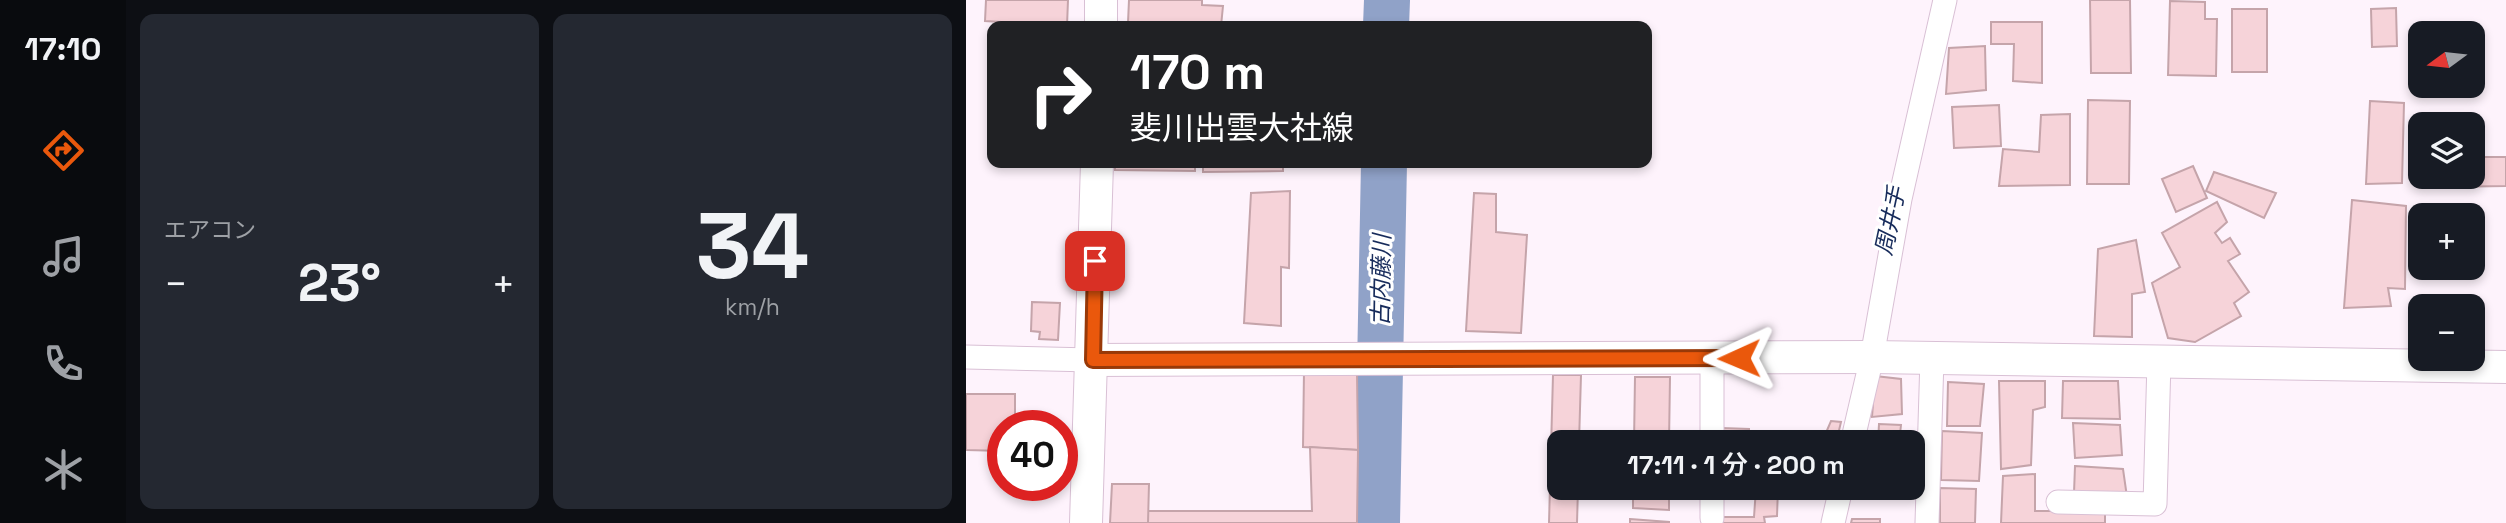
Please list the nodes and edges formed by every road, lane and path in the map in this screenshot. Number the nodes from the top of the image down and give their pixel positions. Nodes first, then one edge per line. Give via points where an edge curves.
1 (1101, 0) edge
2 (1945, 0) edge
3 (1101, 21) edge
4 (1097, 168) edge
5 (966, 357) edge
6 (1872, 357) junction
7 (1712, 358) junction
8 (1932, 358) junction
9 (1093, 360) junction
10 (2159, 361) junction
11 (2506, 367) edge
12 (1712, 430) edge
13 (1855, 430) edge
14 (1712, 500) edge
15 (1838, 500) edge
16 (2058, 502) dead end
17 (1712, 518) dead end
18 (1086, 523) edge
19 (1833, 523) edge
20 (1927, 523) edge

1 - 3 street
2 - 6 street via 1900,199
4 - 9 street
5 - 9 street
6 - 7 street
6 - 8 street
6 - 13 street
7 - 9 street
7 - 12 street
8 - 10 street
8 - 20 street
9 - 18 street
10 - 11 street
10 - 16 street via 2155,504
14 - 17 street
15 - 19 street

